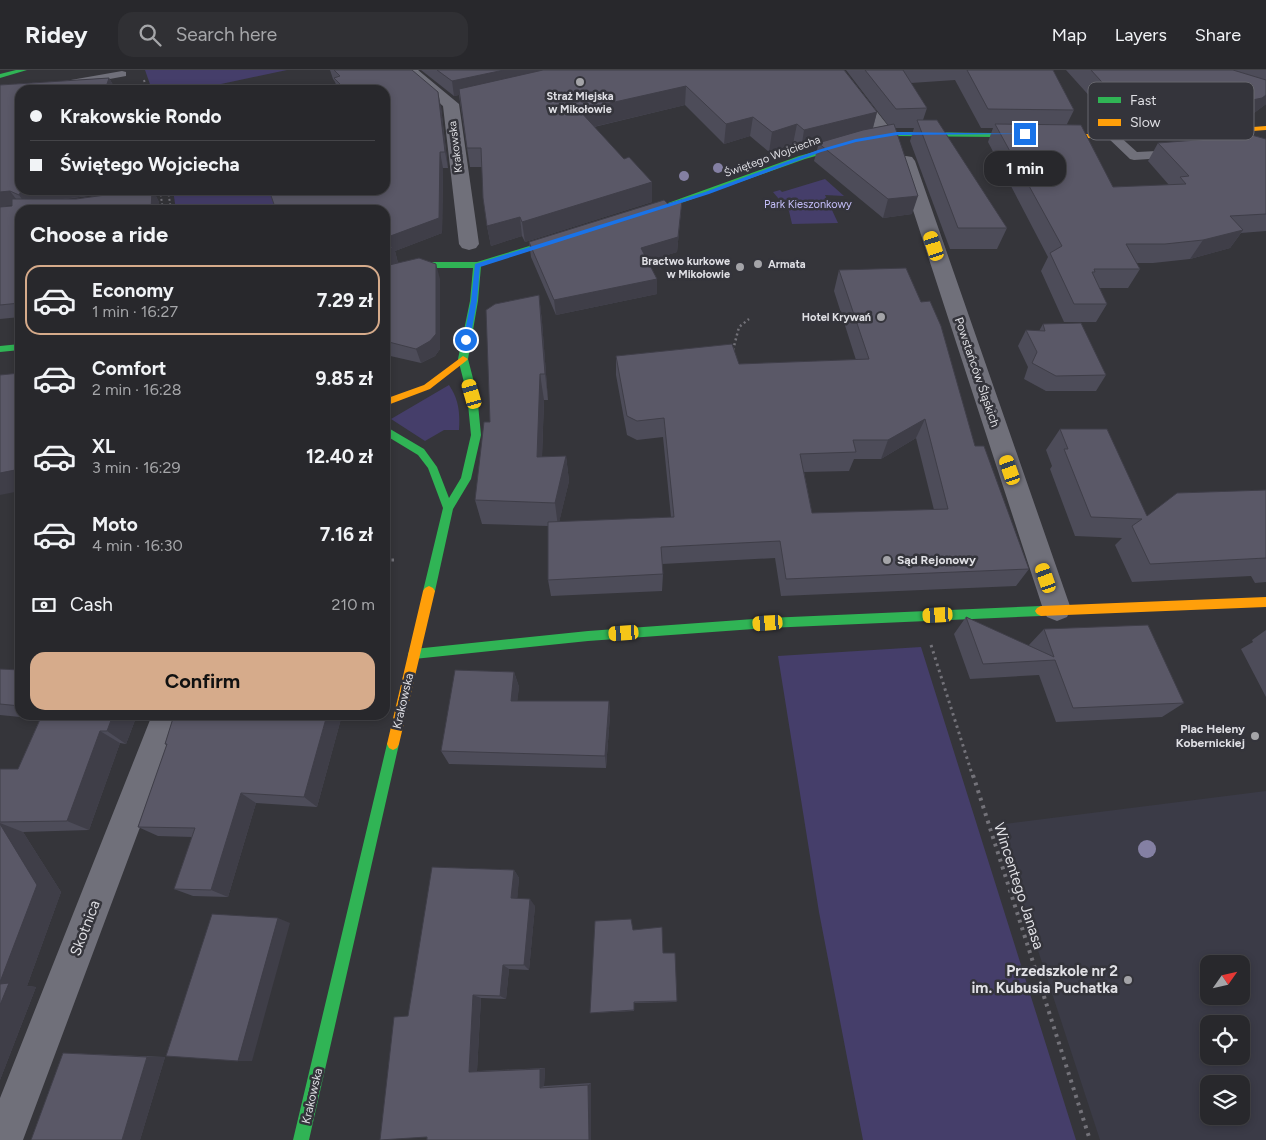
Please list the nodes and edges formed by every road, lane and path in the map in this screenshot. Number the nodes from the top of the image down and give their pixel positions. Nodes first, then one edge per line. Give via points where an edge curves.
1 (24, 70) edge
2 (408, 70) edge
3 (836, 70) edge
4 (122, 72) edge
5 (0, 76) edge
6 (56, 85) edge
7 (123, 85) edge
8 (888, 130) junction
9 (1088, 136) edge
10 (1116, 140) edge
11 (1197, 140) edge
12 (633, 216) edge
13 (578, 234) edge
14 (469, 244) dead end
15 (478, 266) junction
16 (390, 273) edge
17 (749, 319) dead end
18 (15, 348) edge
19 (0, 349) edge
20 (735, 359) edge
21 (462, 360) junction
22 (390, 402) edge
23 (390, 433) edge
24 (448, 508) junction
25 (390, 560) edge
26 (396, 560) dead end
27 (1266, 602) edge
28 (1057, 610) junction
29 (929, 638) dead end
30 (414, 654) junction
31 (165, 720) edge
32 (3, 1140) edge
33 (301, 1140) edge
34 (1090, 1140) edge

1 - 5 street
2 - 14 street, Krakowska via 459,102
3 - 8 street, Powstańców Śląskich
4 - 6 lane
4 - 7 lane
8 - 9 street, Świętego Wojciecha
8 - 12 street, Świętego Wojciecha
8 - 28 street, Powstańców Śląskich
10 - 11 lane via 1134,156 1206,152
13 - 15 street
15 - 16 street via 423,265
15 - 21 street, Krakowska
17 - 20 path via 739,327 733,350
18 - 19 street
21 - 22 street via 445,377 415,394
21 - 24 street, Krakowska via 472,394 476,434 466,479
23 - 24 street via 421,452 432,467
24 - 30 street, Krakowska
25 - 26 path
27 - 28 street
28 - 30 street via 758,624 588,636
29 - 34 path, Wincentego Janasa
30 - 33 street, Krakowska
31 - 32 street, Skotnica

